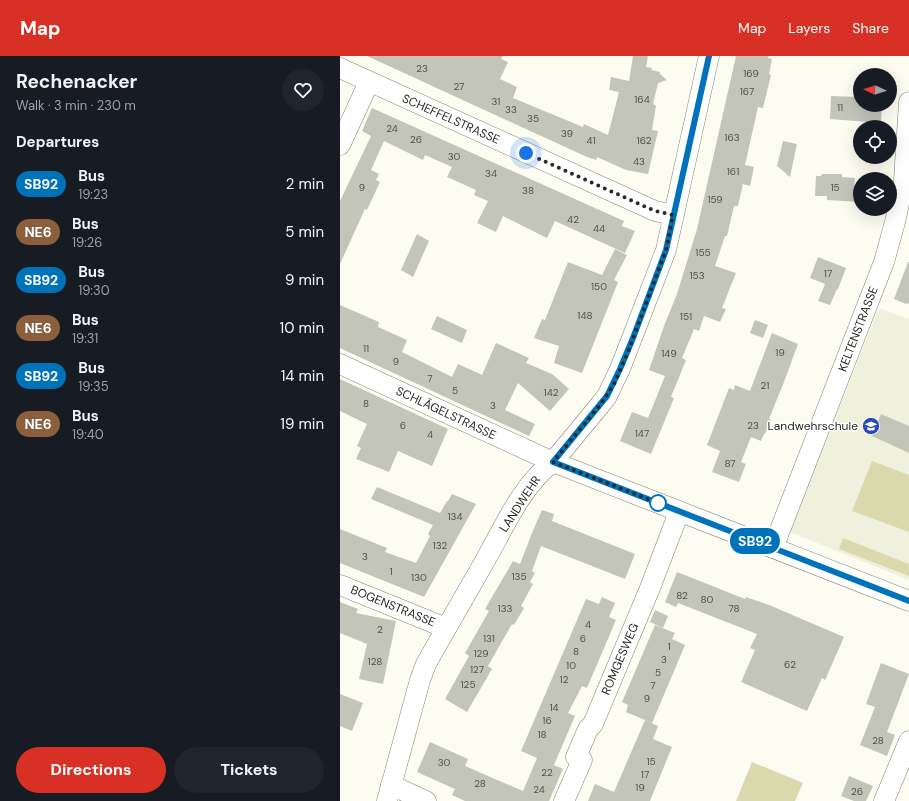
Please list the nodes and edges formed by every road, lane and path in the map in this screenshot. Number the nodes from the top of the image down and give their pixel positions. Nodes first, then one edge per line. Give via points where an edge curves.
1 (709, 56) edge
2 (340, 68) edge
3 (369, 82) junction
4 (909, 102) edge
5 (340, 145) edge
6 (673, 215) junction
7 (340, 364) edge
8 (553, 462) junction
9 (679, 512) junction
10 (773, 548) junction
11 (340, 585) edge
12 (909, 601) edge
13 (446, 628) junction
14 (909, 741) edge
15 (389, 793) edge
16 (426, 801) edge
17 (564, 801) edge
18 (884, 801) edge

1 - 6 street, LANDWEHR
2 - 3 street, SCHEFFELSTRASSE
3 - 5 street
3 - 6 street, SCHEFFELSTRASSE via 655,211
4 - 10 street, KELTENSTRASSE via 904,180 884,262
6 - 8 street, LANDWEHR via 666,250 614,384
7 - 8 street, SCHLÄGELSTRASSE
8 - 9 street, SCHLÄGELSTRASSE
8 - 13 street, LANDWEHR via 537,476 513,512
9 - 10 street, SCHLÄGELSTRASSE
9 - 17 street, ROMGESWEG via 650,588 576,757 582,760
10 - 12 street, SCHLÄGELSTRASSE
11 - 13 street, BOGENSTRASSE
13 - 15 street, LANDWEHR via 420,680
14 - 18 street
15 - 16 street

